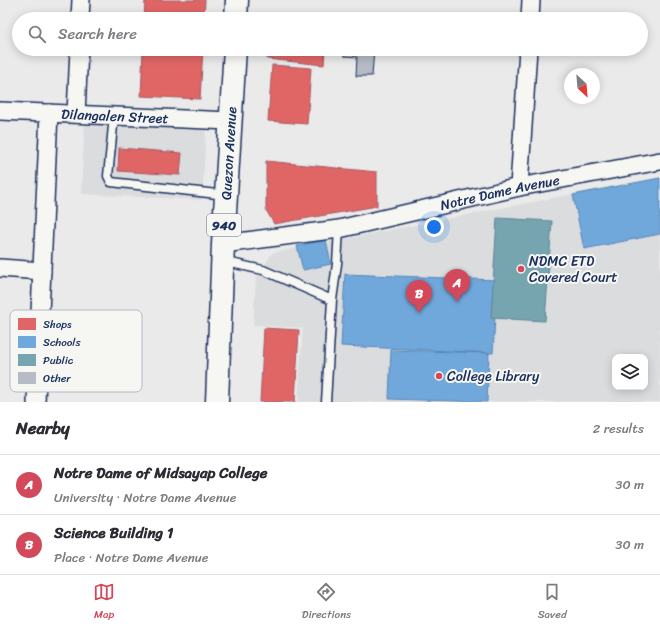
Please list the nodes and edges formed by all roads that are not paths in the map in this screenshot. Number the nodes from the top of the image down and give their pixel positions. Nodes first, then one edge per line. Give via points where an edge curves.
1 (80, 0) edge
2 (237, 0) edge
3 (531, 0) edge
4 (80, 12) edge
5 (236, 12) edge
6 (530, 12) edge
7 (79, 56) edge
8 (235, 56) edge
9 (528, 56) edge
10 (0, 111) edge
11 (49, 113) junction
12 (76, 114) junction
13 (114, 116) junction
14 (230, 121) junction
15 (660, 161) edge
16 (519, 187) junction
17 (226, 196) junction
18 (339, 229) junction
19 (222, 253) junction
20 (0, 268) edge
21 (42, 271) junction
22 (332, 300) junction
23 (40, 310) edge
24 (36, 392) edge
25 (36, 402) edge
26 (217, 402) edge
27 (326, 402) edge

1 - 4 street
2 - 5 main road
3 - 6 street
7 - 12 street
8 - 14 main road, Quezon Avenue / 940
9 - 16 street
10 - 11 street, Dilangalen Street
11 - 12 street, Dilangalen Street
11 - 21 street
12 - 13 street, Dilangalen Street
13 - 14 street, Dilangalen Street
13 - 17 lane via 108,176 111,182
14 - 17 main road, Quezon Avenue / 940
15 - 16 street, Notre Dame Avenue
16 - 18 street, Notre Dame Avenue
17 - 19 main road, Quezon Avenue / 940
18 - 19 street, Notre Dame Avenue
18 - 22 lane
19 - 22 lane
19 - 26 main road, Quezon Avenue / 940
20 - 21 street
21 - 23 street
22 - 27 lane
24 - 25 street

